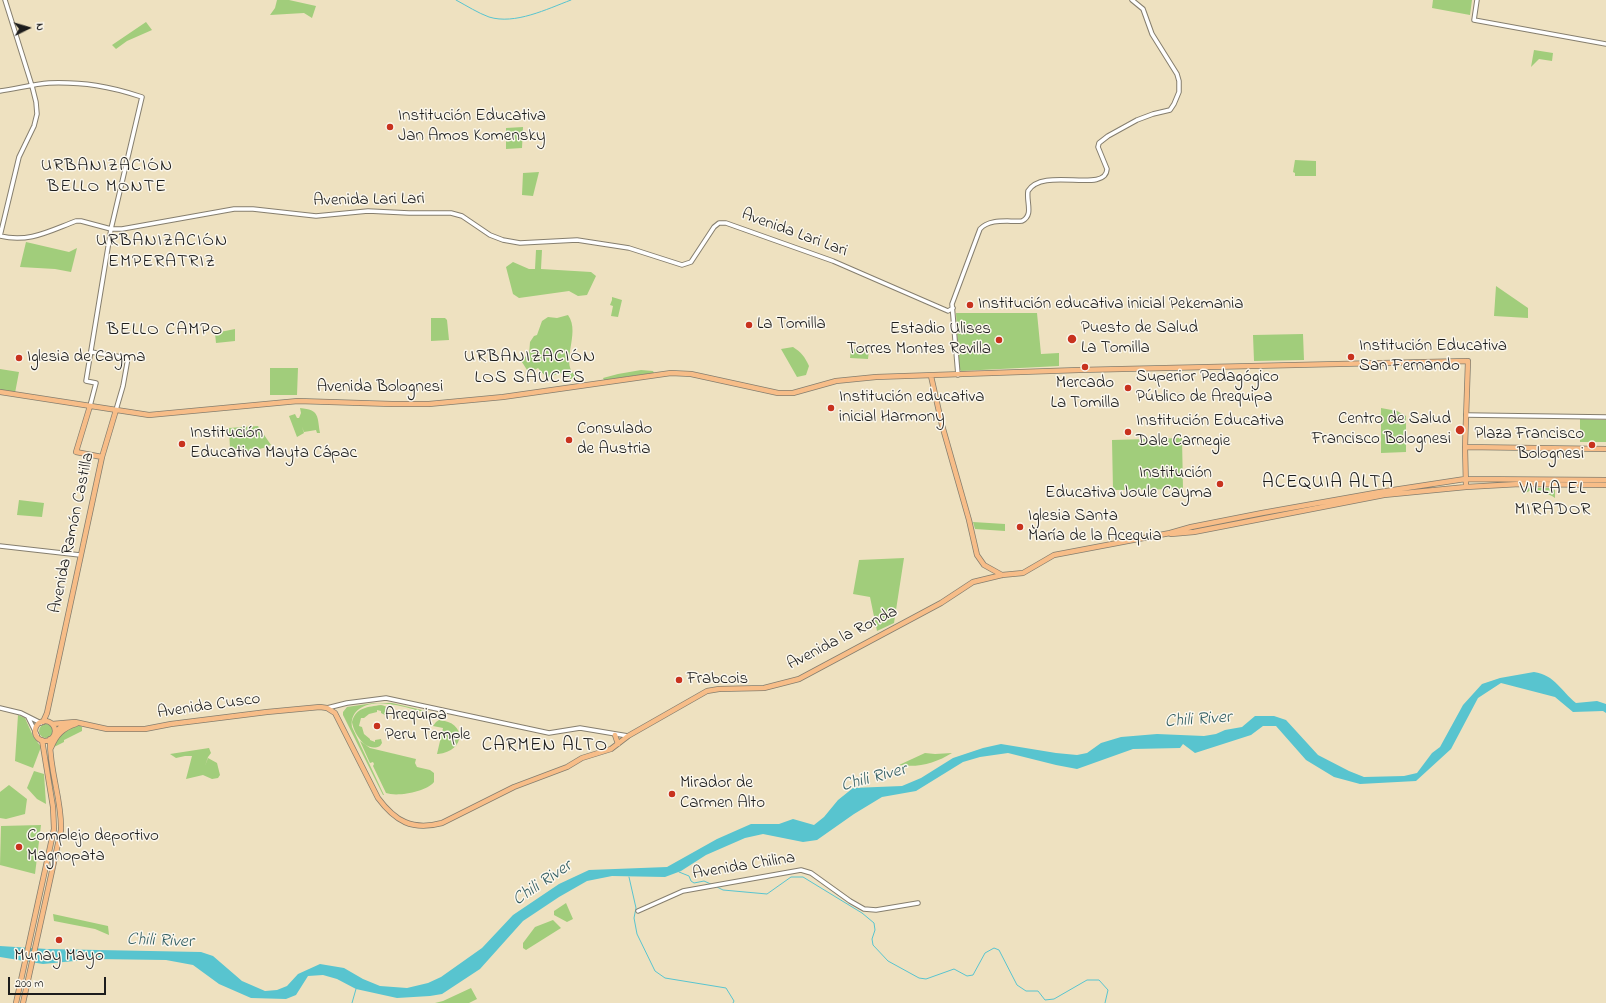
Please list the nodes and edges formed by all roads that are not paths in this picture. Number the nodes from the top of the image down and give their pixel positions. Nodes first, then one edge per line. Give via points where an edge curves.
1 (5, 0) edge
2 (1132, 0) edge
3 (1477, 0) edge
4 (1606, 44) edge
5 (32, 86) junction
6 (0, 91) edge
7 (112, 229) junction
8 (0, 236) edge
9 (953, 308) junction
10 (91, 352) junction
11 (958, 375) junction
12 (932, 376) junction
13 (0, 392) edge
14 (90, 406) junction
15 (116, 410) junction
16 (1466, 415) junction
17 (1606, 417) edge
18 (1465, 447) junction
19 (1606, 448) edge
20 (102, 457) junction
21 (1465, 479) junction
22 (1606, 480) edge
23 (1606, 485) edge
24 (1466, 487) junction
25 (1170, 533) junction
26 (0, 546) edge
27 (80, 555) junction
28 (993, 570) junction
29 (1002, 575) junction
30 (991, 578) junction
31 (341, 705) junction
32 (0, 708) edge
33 (327, 708) junction
34 (335, 714) junction
35 (47, 715) junction
36 (28, 716) junction
37 (42, 722) junction
38 (51, 723) junction
39 (79, 724) junction
40 (55, 732) junction
41 (615, 734) junction
42 (37, 735) junction
43 (628, 736) junction
44 (42, 740) junction
45 (50, 740) junction
46 (618, 744) junction
47 (50, 749) junction
48 (918, 903) dead end
49 (638, 911) dead end
50 (16, 1003) edge
51 (23, 1003) edge

1 - 5 street
2 - 9 street via 1142,9 1152,34 1178,76 1179,92 1172,108 1167,112 1146,116 1102,140 1098,147 1107,169 1103,178 1041,181 1028,191 1029,212 1026,219 998,221 982,227 952,302
3 - 4 street via 1474,20
5 - 6 street
5 - 7 street via 47,83 82,83 113,88 142,97
5 - 8 street via 37,114 19,157
7 - 8 street, Avenida Lari Lari via 76,221 34,239
7 - 9 street, Avenida Lari Lari via 234,209 316,216 368,211 451,213 462,216 490,235 503,240 520,243 577,240 629,248 682,265 691,262 714,227 719,223 726,223 834,261 948,311
7 - 10 street
9 - 11 street
10 - 14 street via 86,381 96,383
10 - 15 street, Avenida Ramón Castilla via 128,358
11 - 12 main road
11 - 16 main road via 1468,361
12 - 15 main road, Avenida Bolognesi via 849,379 793,393 778,393 691,374 671,373 429,404 298,401 149,415
12 - 28 main road via 942,425 977,555 984,565
13 - 14 main road, Avenida Bolognesi
14 - 15 main road, Avenida Bolognesi
14 - 20 main road via 76,452
15 - 20 main road, Avenida Ramón Castilla
16 - 17 street
16 - 18 main road
18 - 19 main road
18 - 21 main road
20 - 27 main road, Avenida Ramón Castilla
21 - 22 main road
21 - 24 main road
21 - 25 main road via 1376,492
23 - 24 main road via 1524,484
24 - 25 main road via 1384,495 1194,532
25 - 29 main road, Avenida la Ronda via 1054,555 1023,573
26 - 27 street
27 - 35 main road, Avenida Ramón Castilla
28 - 29 main road
28 - 30 main road
29 - 30 main road, Avenida la Ronda
30 - 43 main road, Avenida la Ronda via 973,582 941,603 806,676 764,688 712,690
31 - 33 street, Avenida Cusco
31 - 34 street
31 - 41 street, Avenida Cusco via 386,698 550,733 580,728
32 - 36 street
33 - 34 main road, Avenida la Ronda
33 - 39 main road, Avenida Cusco via 266,712 145,729 108,729
34 - 46 main road, Avenida la Ronda via 378,798 390,813 410,825 431,826 442,823 514,787 567,767 582,758 611,750
35 - 37 main road, Avenida Ramón Castilla
35 - 38 main road
36 - 37 street
36 - 42 street
37 - 38 main road
37 - 42 main road via 36,728
38 - 39 main road, Avenida Cusco
38 - 40 main road
39 - 40 main road, Avenida Cusco via 64,725
39 - 47 main road via 59,733
40 - 45 main road
41 - 43 street, Avenida Cusco
41 - 46 main road
42 - 44 main road
43 - 46 main road, Avenida la Ronda
44 - 45 main road
44 - 50 main road via 54,829
45 - 47 main road
47 - 51 main road via 61,830
48 - 49 street, Avenida Chilina via 876,910 864,909 811,873 801,870 683,890

